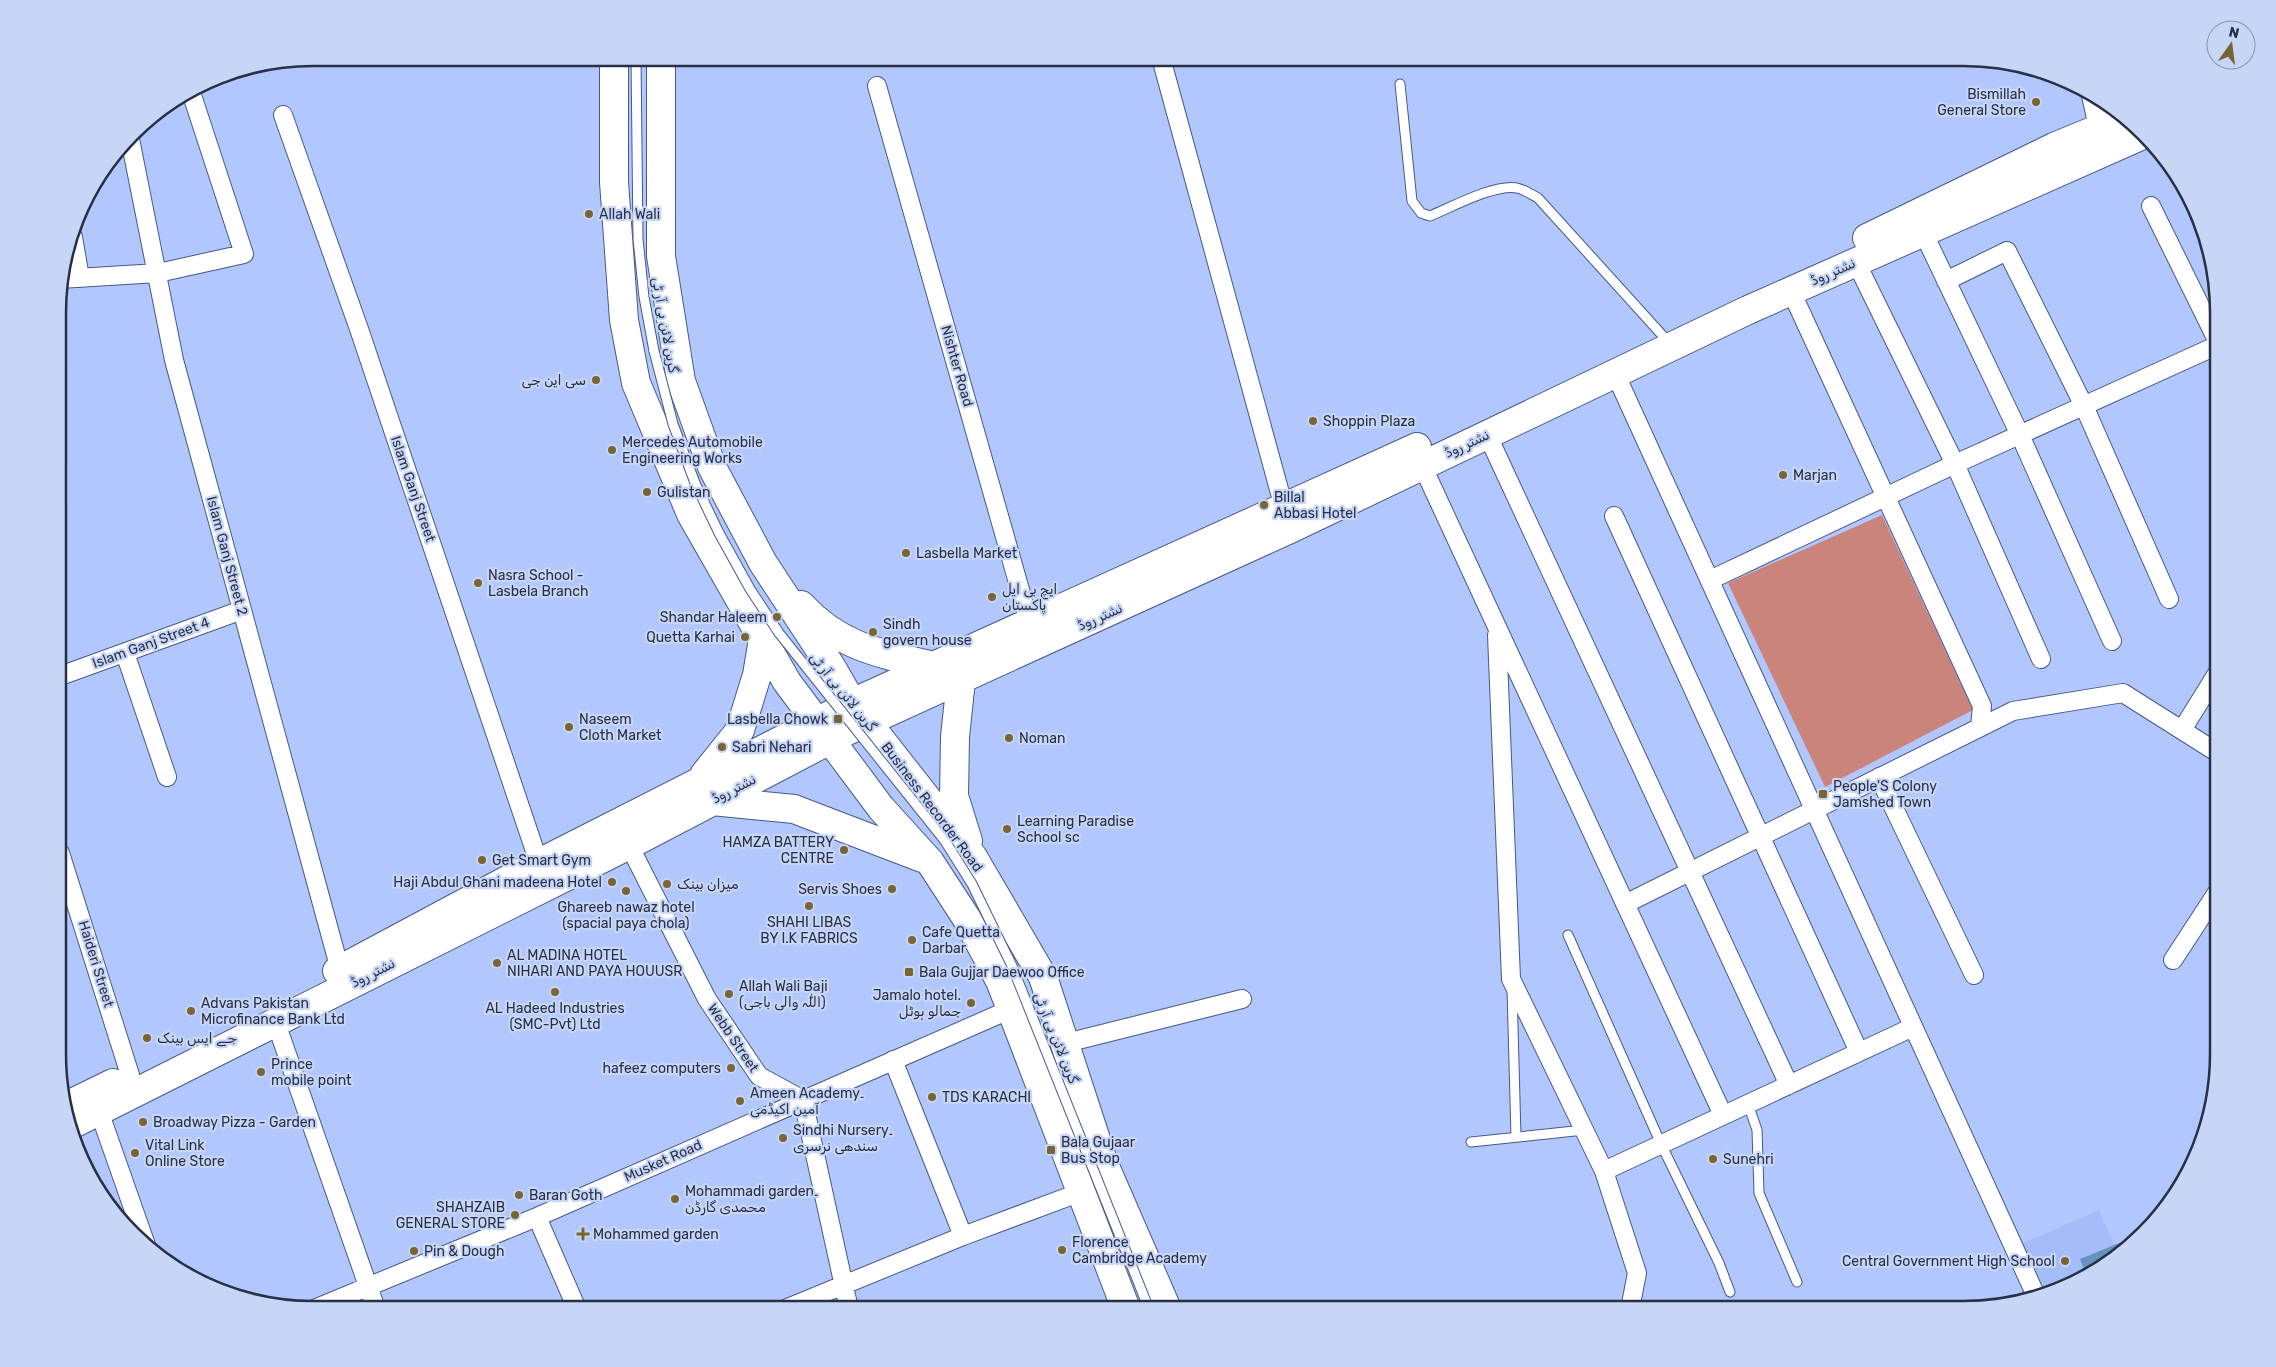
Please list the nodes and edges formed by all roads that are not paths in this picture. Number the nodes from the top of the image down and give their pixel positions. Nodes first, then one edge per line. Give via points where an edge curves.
1 (614, 66) edge
2 (636, 66) edge
3 (661, 66) edge
4 (1163, 66) edge
5 (1400, 84) dead end
6 (877, 86) dead end
7 (193, 98) edge
8 (2093, 103) edge
9 (283, 115) dead end
10 (2117, 120) edge
11 (2098, 127) junction
12 (2136, 138) edge
13 (131, 147) edge
14 (2151, 206) dead end
15 (1923, 232) junction
16 (75, 249) edge
17 (1856, 262) junction
18 (158, 273) junction
19 (80, 278) junction
20 (68, 279) edge
21 (1946, 281) junction
22 (1791, 291) junction
23 (2210, 328) edge
24 (1663, 336) junction
25 (2210, 348) edge
26 (1615, 373) junction
27 (2084, 406) junction
28 (1487, 434) junction
29 (2020, 435) junction
30 (1954, 464) junction
31 (1422, 465) junction
32 (1885, 497) junction
33 (1614, 516) dead end
34 (1287, 518) junction
35 (763, 563) junction
36 (1710, 580) junction
37 (2169, 599) dead end
38 (242, 610) junction
39 (1497, 628) junction
40 (1033, 634) junction
41 (763, 639) junction
42 (2112, 641) dead end
43 (125, 653) junction
44 (2041, 659) dead end
45 (934, 666) junction
46 (66, 674) edge
47 (961, 680) junction
48 (2210, 685) edge
49 (859, 712) junction
50 (1980, 727) junction
51 (2182, 730) junction
52 (824, 731) junction
53 (2210, 748) edge
54 (167, 777) dead end
55 (1879, 777) junction
56 (705, 792) junction
57 (1814, 809) junction
58 (1760, 836) junction
59 (629, 844) junction
60 (973, 857) junction
61 (930, 862) junction
62 (538, 863) junction
63 (1690, 871) junction
64 (66, 872) edge
65 (2210, 903) edge
66 (1625, 904) junction
67 (1568, 935) dead end
68 (2172, 960) dead end
69 (340, 970) junction
70 (1974, 975) dead end
71 (1511, 979) junction
72 (1242, 999) dead end
73 (1011, 1009) junction
74 (276, 1023) junction
75 (1914, 1027) junction
76 (1066, 1043) junction
77 (1858, 1052) junction
78 (893, 1060) junction
79 (130, 1075) junction
80 (1789, 1085) junction
81 (803, 1100) junction
82 (71, 1103) edge
83 (1748, 1104) junction
84 (99, 1111) junction
85 (1723, 1115) junction
86 (76, 1122) edge
87 (1584, 1130) junction
88 (1516, 1137) junction
89 (1471, 1142) dead end
90 (1661, 1144) junction
91 (1604, 1171) junction
92 (1081, 1192) junction
93 (538, 1217) junction
94 (141, 1230) edge
95 (963, 1236) junction
96 (1797, 1282) dead end
97 (843, 1286) junction
98 (368, 1288) junction
99 (2033, 1290) edge
100 (1730, 1292) dead end
101 (336, 1301) edge
102 (373, 1301) edge
103 (574, 1301) edge
104 (805, 1301) edge
105 (847, 1301) edge
106 (1123, 1301) edge
107 (1146, 1301) edge
108 (1163, 1301) edge
109 (1632, 1301) edge

1 - 41 main road via 614,182 624,320 636,383 691,514
2 - 107 lane, گرین لائن بی آر ٹی, bridge via 636,203 644,297 665,396 696,483 719,533 763,611 934,826 972,884 1012,966
3 - 35 main road, Business Recorder Road via 661,256 681,381 712,467
4 - 34 street
5 - 24 lane via 1412,201 1421,213 1430,216 1501,188 1525,191 1538,198
6 - 40 street, Nishter Road
7 - 18 street via 244,254
8 - 11 street
9 - 62 street, Islam Ganj Street via 365,347
10 - 11 main road, نشتر روڈ
11 - 24 main road, نشتر روڈ
12 - 15 main road, نشتر روڈ
13 - 18 street, Islam Ganj Street 2
14 - 23 street
15 - 17 main road, نشتر روڈ
15 - 21 street
16 - 19 street
17 - 22 main road, نشتر روڈ
17 - 30 street
18 - 19 street
18 - 38 street, Islam Ganj Street 2 via 174,360
19 - 20 street
21 - 27 street via 2007,251
21 - 29 street
22 - 26 main road, نشتر روڈ
22 - 32 street
24 - 34 main road, نشتر روڈ
25 - 27 street
26 - 28 main road, نشتر روڈ
26 - 36 street
27 - 29 street
27 - 37 street
28 - 31 main road, نشتر روڈ
28 - 63 street
29 - 30 street
29 - 42 street
30 - 32 street
30 - 44 street
31 - 34 main road, نشتر روڈ
31 - 39 street
32 - 36 street
32 - 50 street via 1982,706
33 - 58 street
34 - 40 main road, نشتر روڈ
35 - 45 main road via 810,615 848,643
35 - 49 main road, Business Recorder Road
36 - 57 street
38 - 43 street, Islam Ganj Street 4
38 - 69 street, Islam Ganj Street 2
39 - 66 street
39 - 71 street
40 - 45 main road, نشتر روڈ
40 - 47 main road, نشتر روڈ
41 - 52 main road via 788,682
41 - 56 main road via 757,675 740,730
43 - 46 street, Islam Ganj Street 4
43 - 54 street
45 - 49 main road, نشتر روڈ
47 - 49 main road, نشتر روڈ
47 - 60 main road via 955,737 954,796
48 - 51 street
49 - 52 main road, نشتر روڈ
49 - 60 main road, Business Recorder Road
50 - 51 street via 2013,711 2123,693
50 - 55 street
51 - 53 street
52 - 56 main road, نشتر روڈ
52 - 61 main road via 880,808
55 - 57 street
55 - 70 street
56 - 59 main road, نشتر روڈ
56 - 61 main road via 794,809
56 - 62 main road, نشتر روڈ
57 - 58 street
57 - 75 street
58 - 63 street
58 - 77 street
59 - 74 main road, نشتر روڈ
59 - 81 street, Webb Street via 707,999 759,1076
60 - 76 main road, Business Recorder Road via 1043,977
61 - 73 main road via 967,919
62 - 69 main road, نشتر روڈ
63 - 66 street
63 - 80 street
64 - 79 street, Haideri Street
65 - 68 street
66 - 85 street
67 - 90 lane
69 - 79 main road, نشتر روڈ
71 - 87 street
71 - 88 lane
72 - 76 street
73 - 78 street, Musket Road
73 - 92 main road
74 - 84 main road, نشتر روڈ
74 - 98 street
75 - 77 street
75 - 99 street
76 - 108 main road, Business Recorder Road via 1104,1164
77 - 80 street
78 - 81 street, Musket Road
78 - 95 street
79 - 82 main road, نشتر روڈ
80 - 83 street
81 - 93 street, Musket Road
81 - 97 street
83 - 85 street
83 - 96 lane via 1757,1130 1759,1193
84 - 86 main road, نشتر روڈ
84 - 94 street
85 - 90 street
87 - 88 lane
87 - 91 street
88 - 89 lane
90 - 91 street
90 - 100 lane
91 - 109 street via 1637,1273
92 - 95 street
92 - 106 main road
93 - 98 street, Musket Road
93 - 103 street
95 - 97 street
97 - 104 street
97 - 105 street
98 - 101 street, Musket Road
98 - 102 street

